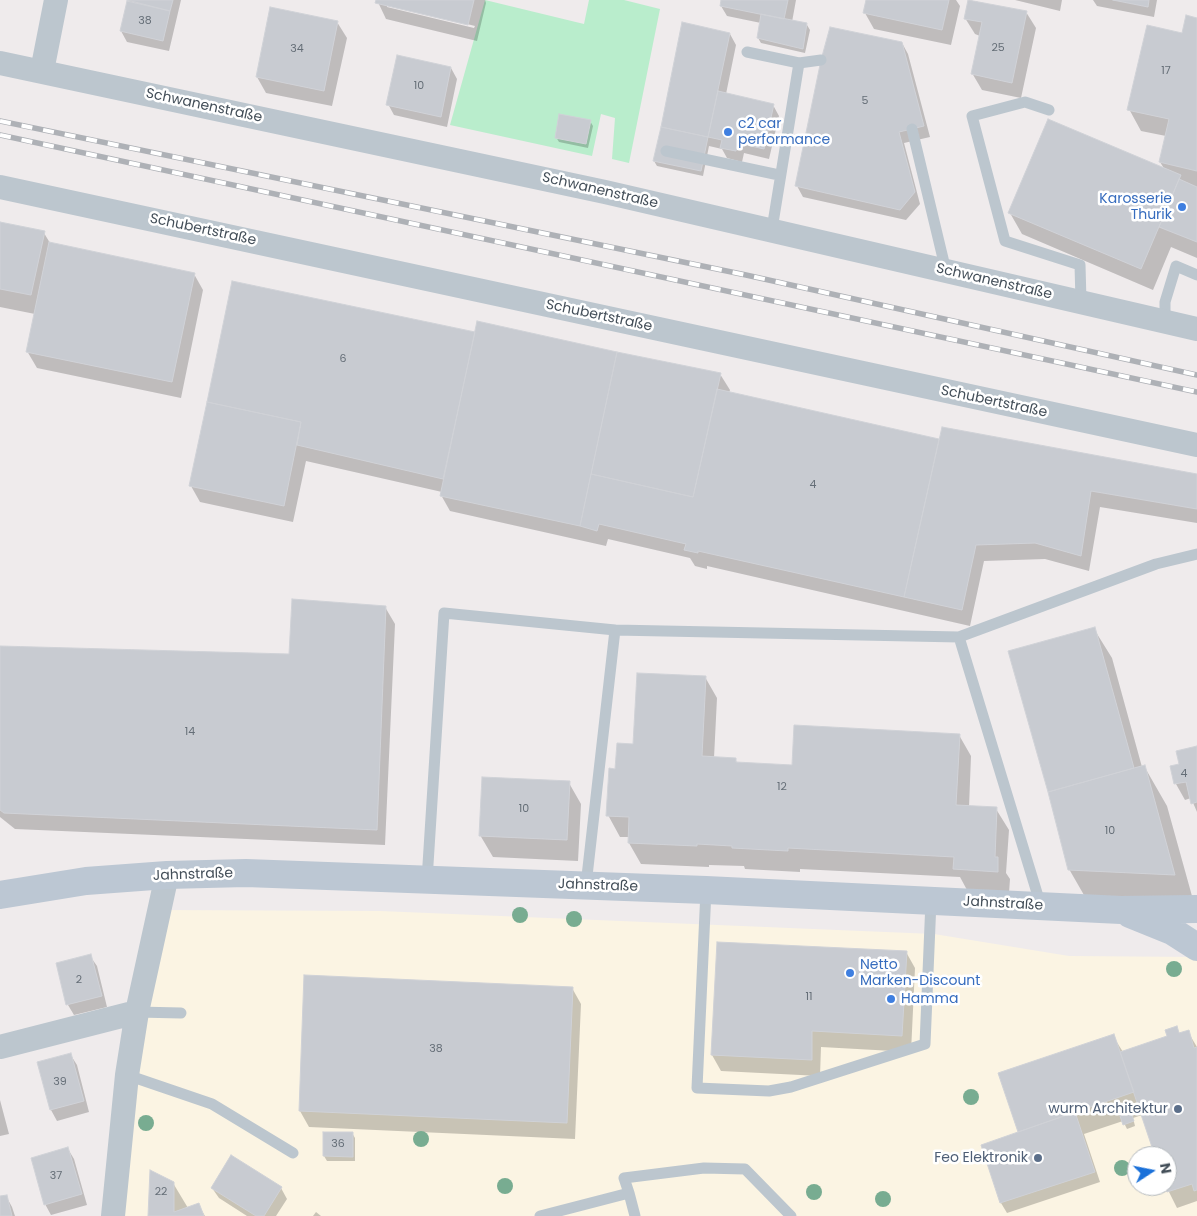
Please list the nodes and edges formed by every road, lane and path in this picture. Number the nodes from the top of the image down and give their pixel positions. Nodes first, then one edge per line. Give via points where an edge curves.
1 (56, 0) edge
2 (747, 52) dead end
3 (821, 60) dead end
4 (0, 63) edge
5 (799, 63) junction
6 (42, 71) junction
7 (1050, 110) dead end
8 (912, 129) dead end
9 (666, 151) dead end
10 (779, 175) junction
11 (0, 187) edge
12 (772, 229) junction
13 (946, 271) junction
14 (1197, 275) edge
15 (1081, 301) junction
16 (1165, 322) junction
17 (1197, 329) edge
18 (1197, 446) edge
19 (1197, 554) edge
20 (615, 630) junction
21 (959, 637) junction
22 (167, 875) junction
23 (427, 880) junction
24 (586, 885) junction
25 (706, 890) junction
26 (2, 891) edge
27 (931, 901) junction
28 (1041, 906) junction
29 (1197, 908) edge
30 (1122, 910) junction
31 (1197, 947) edge
32 (137, 1012) junction
33 (181, 1013) dead end
34 (0, 1047) edge
35 (127, 1076) junction
36 (293, 1153) dead end
37 (629, 1193) junction
38 (113, 1216) edge
39 (540, 1216) edge
40 (635, 1216) edge
41 (790, 1216) edge

1 - 6 street
2 - 5 lane
3 - 5 lane
4 - 6 street, Schwanenstraße
5 - 10 lane
6 - 12 street, Schwanenstraße
7 - 15 lane via 1025,102 972,116 1005,241 1080,265
8 - 13 lane
9 - 10 lane
10 - 12 lane
11 - 18 street, Schubertstraße
12 - 13 street, Schwanenstraße
13 - 15 street, Schwanenstraße
14 - 16 lane via 1176,266 1165,302
15 - 16 street, Schwanenstraße
16 - 17 street, Schwanenstraße
19 - 21 lane via 1156,564
20 - 21 lane
20 - 23 lane via 444,613
20 - 24 lane
21 - 28 lane
22 - 23 main road, Jahnstraße via 266,874
22 - 26 main road, Jahnstraße
22 - 32 street
23 - 24 main road, Jahnstraße
24 - 25 main road, Jahnstraße
25 - 27 main road, Jahnstraße
25 - 27 lane via 697,1088 776,1090 925,1044
27 - 28 main road, Jahnstraße
28 - 30 main road, Jahnstraße
29 - 30 main road, Jahnstraße
30 - 31 main road via 1172,931
32 - 33 lane
32 - 34 street
32 - 35 street
35 - 36 lane via 212,1104
35 - 38 street
37 - 39 lane
37 - 40 lane
37 - 41 lane via 624,1178 704,1168 745,1169

